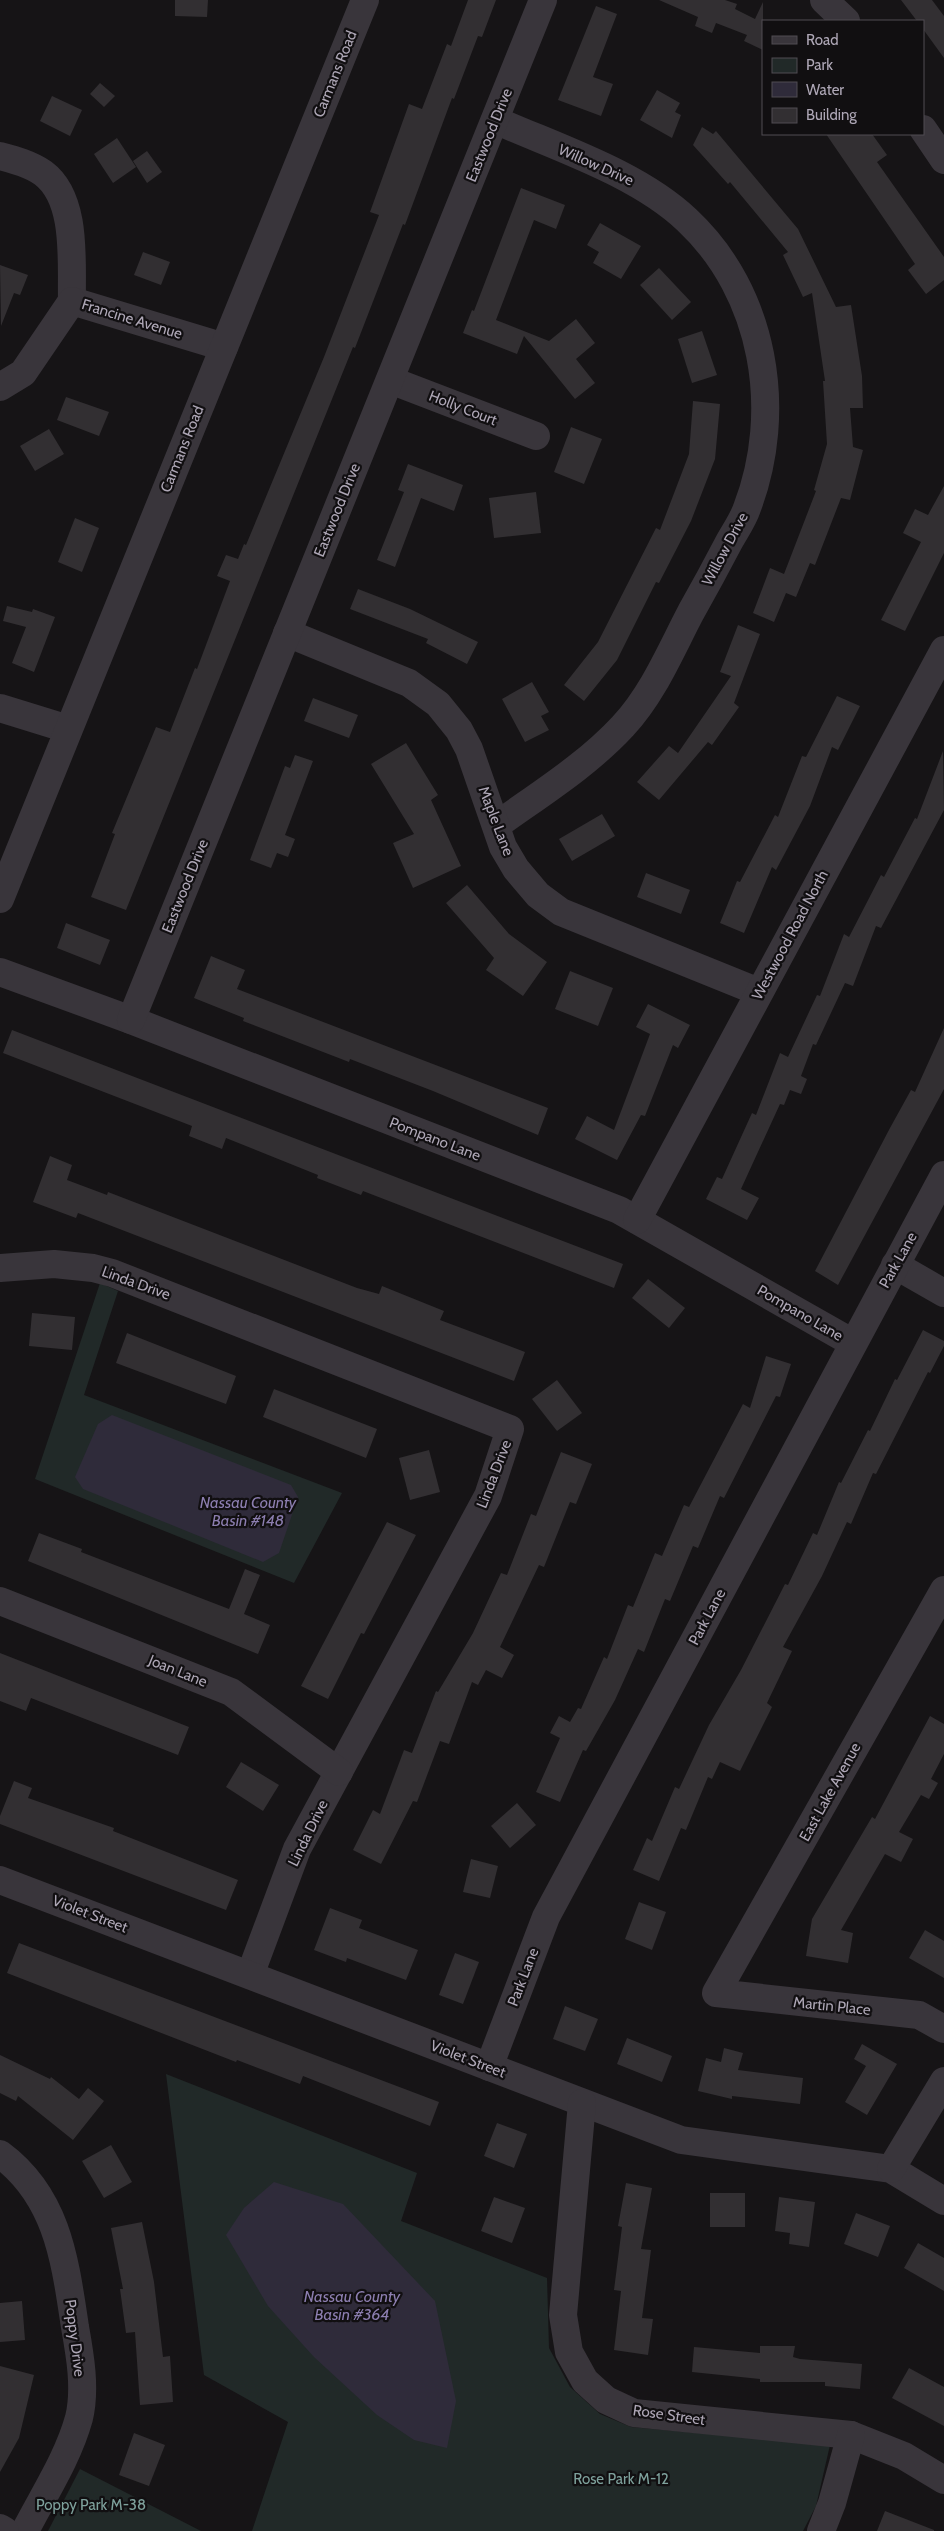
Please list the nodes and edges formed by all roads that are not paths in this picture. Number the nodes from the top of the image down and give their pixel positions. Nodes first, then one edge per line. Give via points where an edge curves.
1 (366, 0) edge
2 (543, 0) edge
3 (824, 0) edge
4 (845, 20) edge
5 (495, 120) junction
6 (924, 130) edge
7 (0, 156) edge
8 (944, 160) edge
9 (72, 301) junction
10 (224, 347) junction
11 (390, 380) junction
12 (0, 386) edge
13 (536, 436) dead end
14 (287, 633) junction
15 (944, 650) edge
16 (0, 708) edge
17 (68, 729) junction
18 (497, 825) junction
19 (0, 899) edge
20 (0, 972) edge
21 (759, 992) junction
22 (131, 1020) junction
23 (944, 1175) edge
24 (637, 1220) junction
25 (895, 1265) junction
26 (0, 1268) edge
27 (944, 1293) edge
28 (853, 1343) junction
29 (944, 1590) edge
30 (0, 1601) edge
31 (339, 1772) junction
32 (0, 1880) edge
33 (250, 1975) junction
34 (716, 1993) joint
35 (944, 2030) edge
36 (489, 2067) junction
37 (944, 2081) edge
38 (582, 2103) junction
39 (0, 2154) edge
40 (891, 2169) junction
41 (944, 2201) edge
42 (851, 2435) junction
43 (944, 2480) edge
44 (0, 2528) edge
45 (6, 2531) edge
46 (25, 2531) edge
47 (821, 2531) edge

1 - 10 street, Carmans Road
2 - 5 street, Eastwood Drive
3 - 4 street
5 - 11 street, Eastwood Drive
5 - 18 street, Willow Drive via 639,184 689,222 720,259 743,300 762,357 766,404 764,448 747,509 648,692 625,724 592,757
6 - 8 street
7 - 9 street, Francine Avenue via 20,161 44,174 61,196 71,225
9 - 10 street, Francine Avenue
9 - 12 street via 23,373
10 - 17 street, Carmans Road
11 - 13 street, Holly Court
11 - 14 street, Eastwood Drive
14 - 18 street, Maple Lane via 409,683 438,704 468,749
14 - 22 street, Eastwood Drive
15 - 21 street, Westwood Road North
16 - 17 street
17 - 19 street, Carmans Road
18 - 21 street, Maple Lane via 503,847 516,868 538,895 561,912
20 - 22 street, Pompano Lane
21 - 24 street, Westwood Road North
22 - 24 street, Pompano Lane via 619,1210
23 - 25 street, Park Lane
24 - 28 street, Pompano Lane
25 - 27 street
25 - 28 street, Park Lane
26 - 31 street, Linda Drive via 54,1264 112,1273 510,1429 488,1496
28 - 36 street, Park Lane via 546,1917
29 - 34 street, East Lake Avenue
30 - 31 street, Joan Lane via 231,1692
31 - 33 street, Linda Drive via 297,1849
32 - 33 street, Violet Street
33 - 36 street, Violet Street
34 - 35 street, Martin Place via 919,2015
36 - 38 street, Violet Street
37 - 40 street
38 - 40 street, Violet Street via 681,2140
38 - 42 street, Rose Street via 563,2315 569,2352 585,2381 606,2400 634,2413
39 - 46 street, Poppy Drive via 14,2165 40,2196 57,2233 64,2256 80,2354 82,2397 79,2416 68,2449
40 - 41 street, Violet Street
42 - 43 street, Rose Street via 904,2456
42 - 47 street
44 - 45 street

